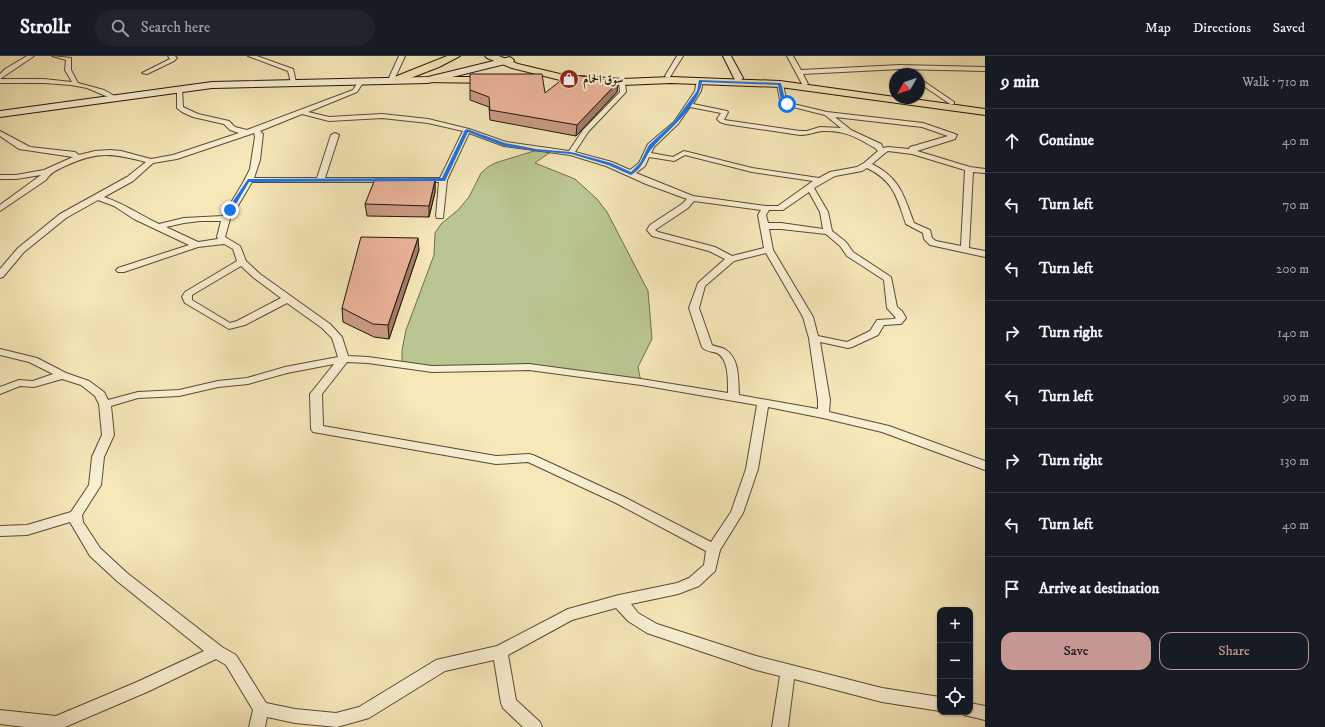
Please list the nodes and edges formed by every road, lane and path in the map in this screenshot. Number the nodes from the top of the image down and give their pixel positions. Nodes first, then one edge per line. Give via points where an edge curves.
1 (31, 56) edge
2 (56, 56) edge
3 (165, 56) edge
4 (171, 56) edge
5 (251, 56) edge
6 (402, 56) edge
7 (455, 56) edge
8 (680, 56) edge
9 (727, 56) edge
10 (790, 56) edge
11 (500, 58) edge
12 (900, 67) joint
13 (0, 69) edge
14 (985, 69) edge
15 (7, 70) junction
16 (799, 72) junction
17 (145, 73) dead end
18 (668, 76) junction
19 (0, 77) edge
20 (738, 78) junction
21 (361, 80) junction
22 (393, 80) junction
23 (425, 80) junction
24 (504, 80) edge
25 (527, 80) edge
26 (588, 80) junction
27 (700, 80) junction
28 (0, 81) edge
29 (294, 82) junction
30 (622, 82) junction
31 (780, 84) junction
32 (805, 84) junction
33 (925, 84) edge
34 (74, 85) junction
35 (179, 89) junction
36 (889, 96) edge
37 (115, 98) junction
38 (925, 100) edge
39 (952, 103) junction
40 (688, 105) junction
41 (985, 107) edge
42 (303, 112) junction
43 (985, 112) edge
44 (827, 114) junction
45 (0, 115) edge
46 (467, 130) junction
47 (251, 131) junction
48 (849, 131) junction
49 (0, 133) edge
50 (335, 136) dead end
51 (882, 151) junction
52 (913, 152) junction
53 (571, 153) junction
54 (647, 154) junction
55 (77, 158) junction
56 (151, 161) junction
57 (867, 165) junction
58 (969, 169) junction
59 (985, 171) edge
60 (46, 172) junction
61 (631, 173) junction
62 (0, 177) edge
63 (248, 180) junction
64 (320, 180) junction
65 (443, 180) junction
66 (820, 180) junction
67 (810, 187) junction
68 (96, 197) junction
69 (692, 198) junction
70 (766, 208) junction
71 (0, 209) edge
72 (440, 216) dead end
73 (226, 219) junction
74 (765, 226) junction
75 (160, 227) junction
76 (828, 232) junction
77 (225, 241) junction
78 (197, 245) junction
79 (769, 250) junction
80 (965, 250) junction
81 (985, 254) edge
82 (731, 259) junction
83 (242, 262) junction
84 (121, 270) dead end
85 (0, 275) edge
86 (287, 299) junction
87 (814, 338) junction
88 (0, 352) edge
89 (344, 359) junction
90 (62, 375) junction
91 (0, 391) edge
92 (733, 397) junction
93 (764, 402) junction
94 (105, 404) junction
95 (823, 414) junction
96 (985, 466) edge
97 (76, 515) junction
98 (0, 531) edge
99 (713, 549) junction
100 (619, 601) junction
101 (218, 652) junction
102 (500, 652) junction
103 (788, 671) junction
104 (937, 704) edge
105 (262, 709) junction
106 (973, 711) edge
107 (985, 713) edge
108 (0, 717) edge
109 (257, 727) edge
110 (534, 727) edge
111 (780, 727) edge

1 - 15 street
2 - 34 street via 69,59 68,70 75,81
3 - 4 street
4 - 17 street via 174,58 172,60
5 - 29 street via 291,70
6 - 22 street
7 - 22 main road via 436,66
8 - 18 street
9 - 20 main road
10 - 16 street
11 - 18 main road via 542,70 590,77
11 - 23 main road
11 - 26 main road via 536,72
12 - 14 street
12 - 16 street
13 - 15 street
15 - 19 street
16 - 32 street
18 - 20 main road
20 - 32 main road
21 - 22 main road
21 - 29 main road
21 - 42 street via 355,91
22 - 23 main road
23 - 24 main road
25 - 26 main road
26 - 30 main road
27 - 30 main road
27 - 31 main road
27 - 40 street via 698,91
28 - 34 street via 40,81
29 - 35 main road
30 - 53 street via 623,92 585,131
31 - 43 main road
31 - 44 street via 783,100 787,104
32 - 36 main road
33 - 39 street
34 - 37 street via 103,91
35 - 37 main road
35 - 47 street via 180,108 184,112 227,122 235,131
37 - 45 main road
38 - 39 main road
39 - 41 main road
40 - 48 street via 723,111 725,112 720,118 726,122 800,133 820,129
40 - 54 street via 676,123 651,146
42 - 46 street via 329,119 398,117
42 - 47 street
44 - 48 street
44 - 52 street via 923,126 953,135
46 - 53 street via 518,148
46 - 65 street
47 - 56 street via 174,157
47 - 63 street via 259,134 259,137 252,173
48 - 51 street via 878,146
49 - 55 street via 22,147 74,154
50 - 64 street
51 - 52 street via 888,149
51 - 57 street
52 - 58 street
53 - 61 street
54 - 61 street via 642,164
54 - 66 street via 674,159 684,153 752,170
55 - 56 street via 110,152
55 - 60 street
56 - 68 street via 130,179
57 - 66 street
57 - 80 street via 880,170 896,185 910,224 927,232 928,239 933,243
58 - 59 street
58 - 80 street
60 - 62 street
60 - 71 street via 43,178 20,192
61 - 69 street
63 - 64 street
63 - 73 street
64 - 65 street
65 - 72 street
66 - 67 street
67 - 70 street via 780,208
67 - 76 street via 824,212
68 - 75 street via 118,204 137,217
68 - 85 street via 63,216 21,250
69 - 70 street
69 - 82 street via 651,230 655,234 712,249
70 - 74 street via 762,215
73 - 75 street via 181,220
73 - 77 street via 221,237
74 - 76 street
74 - 79 street
75 - 78 street
76 - 87 street via 843,244 850,254 888,279 892,308 901,318 897,322 881,322 874,333 848,346
77 - 78 street
77 - 83 street via 237,248
78 - 84 street
79 - 82 street
79 - 87 street via 808,317
80 - 81 street
82 - 92 street via 701,285 694,308 707,347 726,354 733,373
83 - 86 street
83 - 86 street via 188,294 188,301 229,326
86 - 89 street via 338,337
87 - 95 street via 824,400
88 - 90 street via 33,360
89 - 92 street via 432,369 529,367
89 - 94 street via 285,370 248,381 218,384 179,393 138,395
89 - 99 street via 316,394 317,429 496,460 529,458 620,500
90 - 91 street via 34,384 19,383
90 - 94 street via 85,383 100,394
92 - 93 street
93 - 95 street
93 - 99 street via 752,469 737,513
94 - 97 street via 108,435 98,457 95,484
95 - 96 street via 886,429
97 - 98 street via 27,530
97 - 101 street via 76,522 95,552 122,577
99 - 100 street via 710,567 694,582
100 - 102 street via 568,615
100 - 103 street via 633,618 652,629
101 - 105 street via 230,660
101 - 108 street via 56,723
102 - 105 street via 441,665 363,713 336,720 295,716
102 - 110 street via 509,703
103 - 104 street via 882,695
103 - 111 street
105 - 109 street
106 - 107 street

